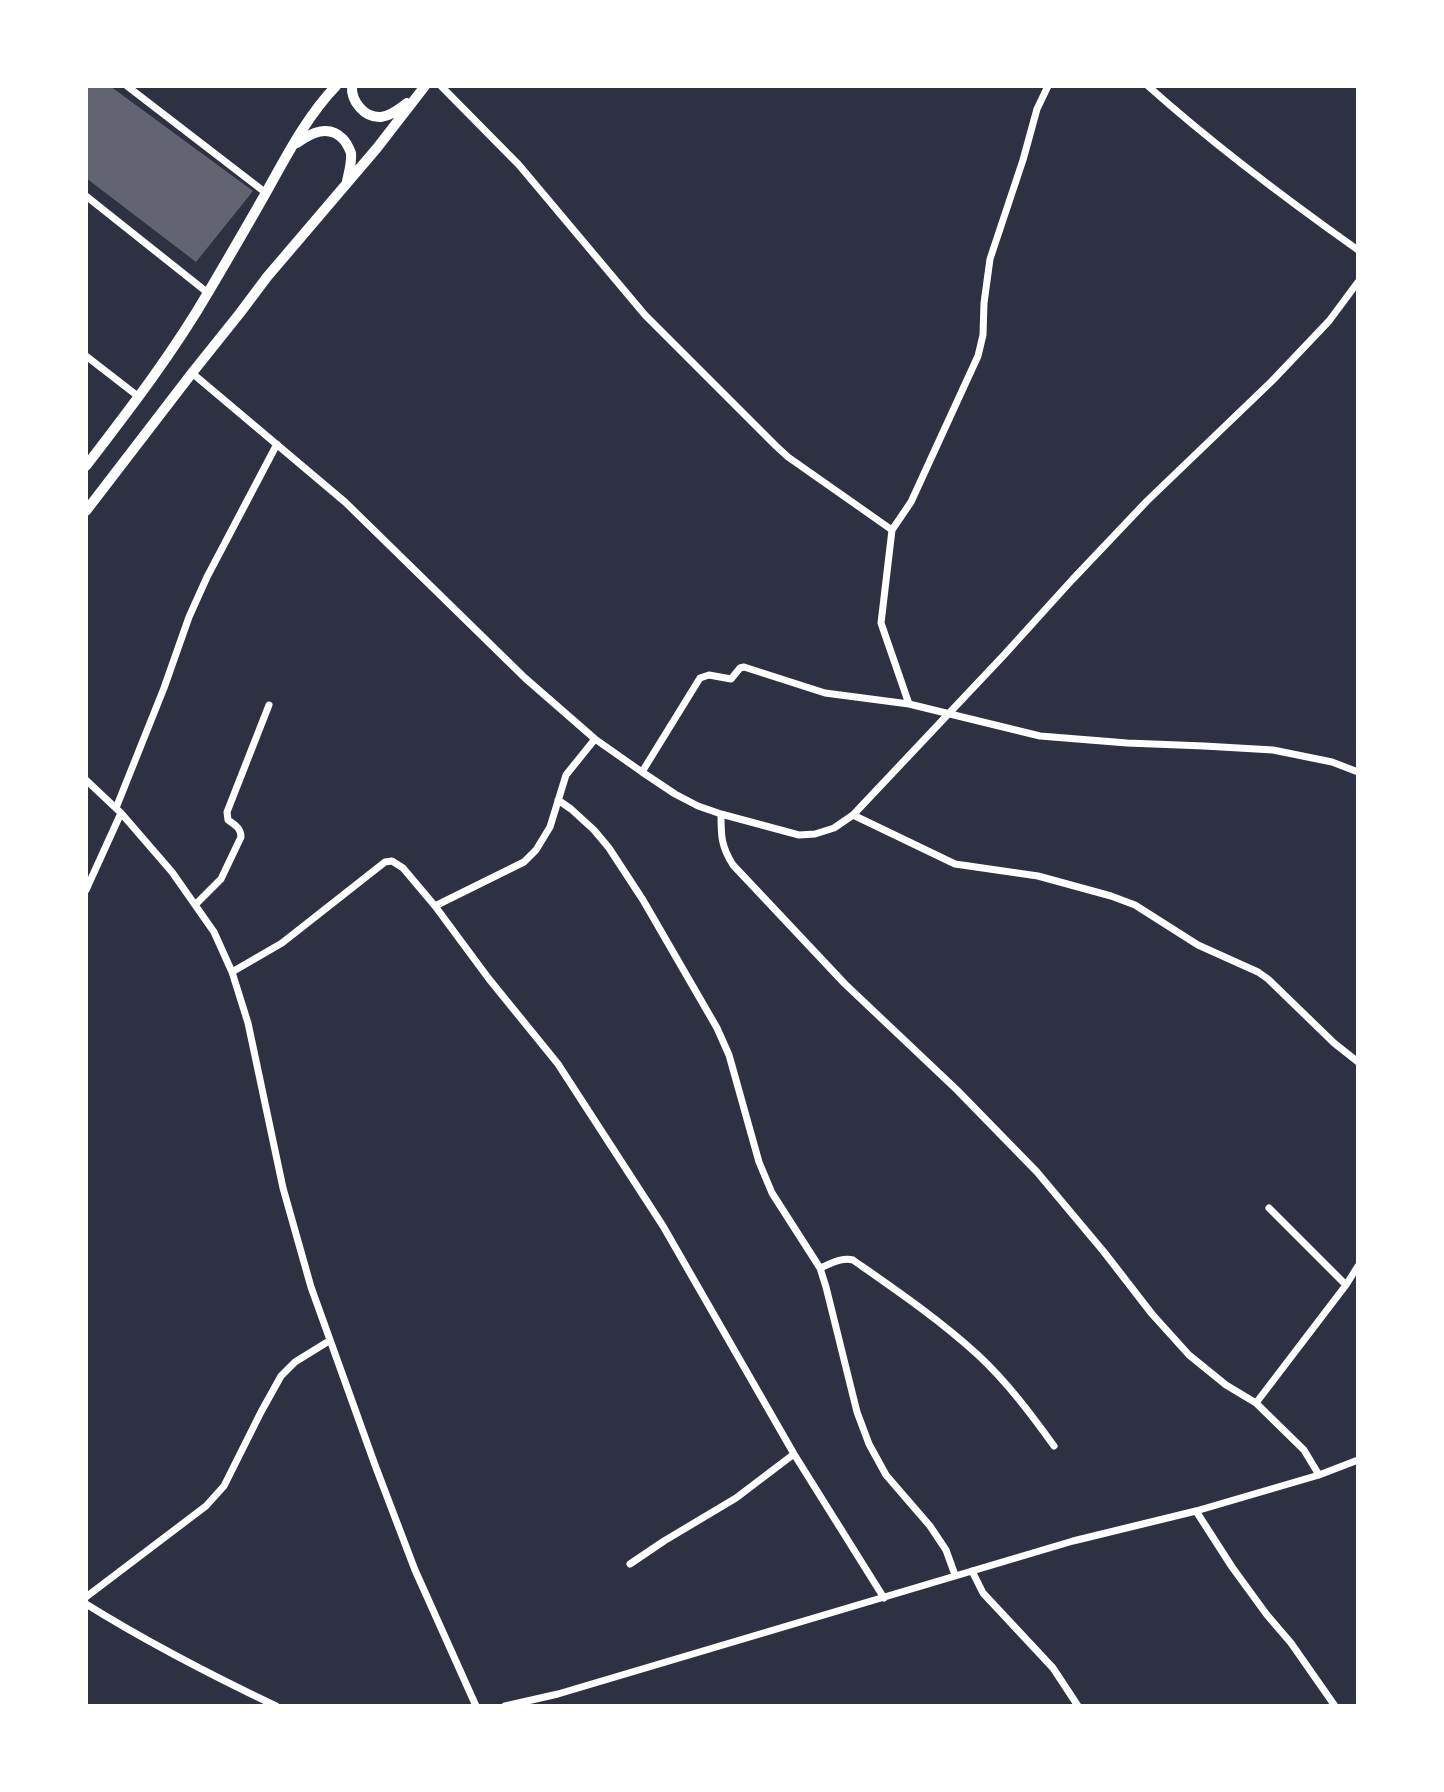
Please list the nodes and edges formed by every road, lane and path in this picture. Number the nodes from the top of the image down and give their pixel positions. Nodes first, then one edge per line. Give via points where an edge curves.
1 (127, 86) edge
2 (336, 86) edge
3 (352, 86) edge
4 (425, 86) edge
5 (441, 86) edge
6 (1048, 86) edge
7 (1147, 86) edge
8 (416, 97) junction
9 (292, 147) junction
10 (347, 184) junction
11 (266, 193) junction
12 (86, 196) edge
13 (1358, 250) edge
14 (1358, 282) edge
15 (208, 293) junction
16 (86, 356) edge
17 (192, 373) junction
18 (139, 397) junction
19 (277, 444) junction
20 (86, 467) edge
21 (86, 511) edge
22 (892, 530) junction
23 (909, 704) junction
24 (268, 705) dead end
25 (948, 714) junction
26 (595, 739) junction
27 (642, 772) junction
28 (1358, 772) edge
29 (86, 780) edge
30 (558, 800) junction
31 (119, 810) junction
32 (721, 814) junction
33 (853, 815) junction
34 (86, 890) edge
35 (196, 904) junction
36 (435, 906) junction
37 (232, 972) junction
38 (1358, 1062) edge
39 (1269, 1208) dead end
40 (1358, 1266) edge
41 (820, 1268) junction
42 (1346, 1285) junction
43 (329, 1341) junction
44 (1256, 1403) junction
45 (1054, 1446) dead end
46 (794, 1454) junction
47 (1358, 1460) edge
48 (1319, 1475) junction
49 (1196, 1511) junction
50 (631, 1564) dead end
51 (972, 1571) junction
52 (955, 1576) junction
53 (86, 1597) edge
54 (884, 1598) junction
55 (86, 1604) edge
56 (276, 1706) edge
57 (476, 1706) edge
58 (505, 1706) edge
59 (1078, 1706) edge
60 (1335, 1706) edge

1 - 11 street
2 - 9 main road
3 - 8 main road via 360,108 380,117
4 - 8 main road
5 - 22 street via 519,165 645,315 776,446
6 - 22 street via 990,259 978,356 911,502
7 - 13 street
8 - 10 main road
9 - 10 main road via 318,131 337,134 350,151
9 - 11 main road
10 - 17 main road
11 - 15 main road
12 - 15 street
14 - 25 street via 1329,321 1147,500
15 - 18 main road
16 - 18 street
17 - 19 street
17 - 21 main road
18 - 20 main road
19 - 26 street via 345,502
19 - 31 street via 188,617
22 - 23 street via 881,623
23 - 25 street
23 - 27 street via 825,693 744,667 730,679 705,675
24 - 35 street via 227,812 241,837 221,879
25 - 28 street via 1040,736 1273,750
25 - 33 street
26 - 27 street
26 - 30 street via 566,775
27 - 32 street via 687,800
29 - 31 street
30 - 36 street via 550,827 531,857
30 - 41 street via 608,848 699,996 729,1055 772,1193
31 - 34 street
31 - 35 street
32 - 33 street via 799,835 834,828
32 - 44 street via 723,848 733,865 845,984 1037,1172 1189,1355
33 - 38 street via 955,864 1038,876 1135,905 1268,979
35 - 37 street
36 - 37 street via 403,868 385,862 282,943
36 - 46 street via 577,1092 663,1226
37 - 43 street via 248,1023 283,1188
39 - 42 street
40 - 42 street
41 - 45 street via 853,1261 922,1310 980,1357
41 - 52 street via 869,1444 886,1475 946,1550
42 - 44 street
43 - 53 street via 281,1376 216,1496
43 - 57 street via 415,1570
44 - 48 street via 1304,1450
46 - 50 street via 736,1498
46 - 54 street
47 - 48 street
48 - 49 street
49 - 51 street
49 - 60 street
51 - 52 street
51 - 59 street via 985,1596 1053,1668
52 - 54 street
54 - 58 street
55 - 56 street via 205,1672

